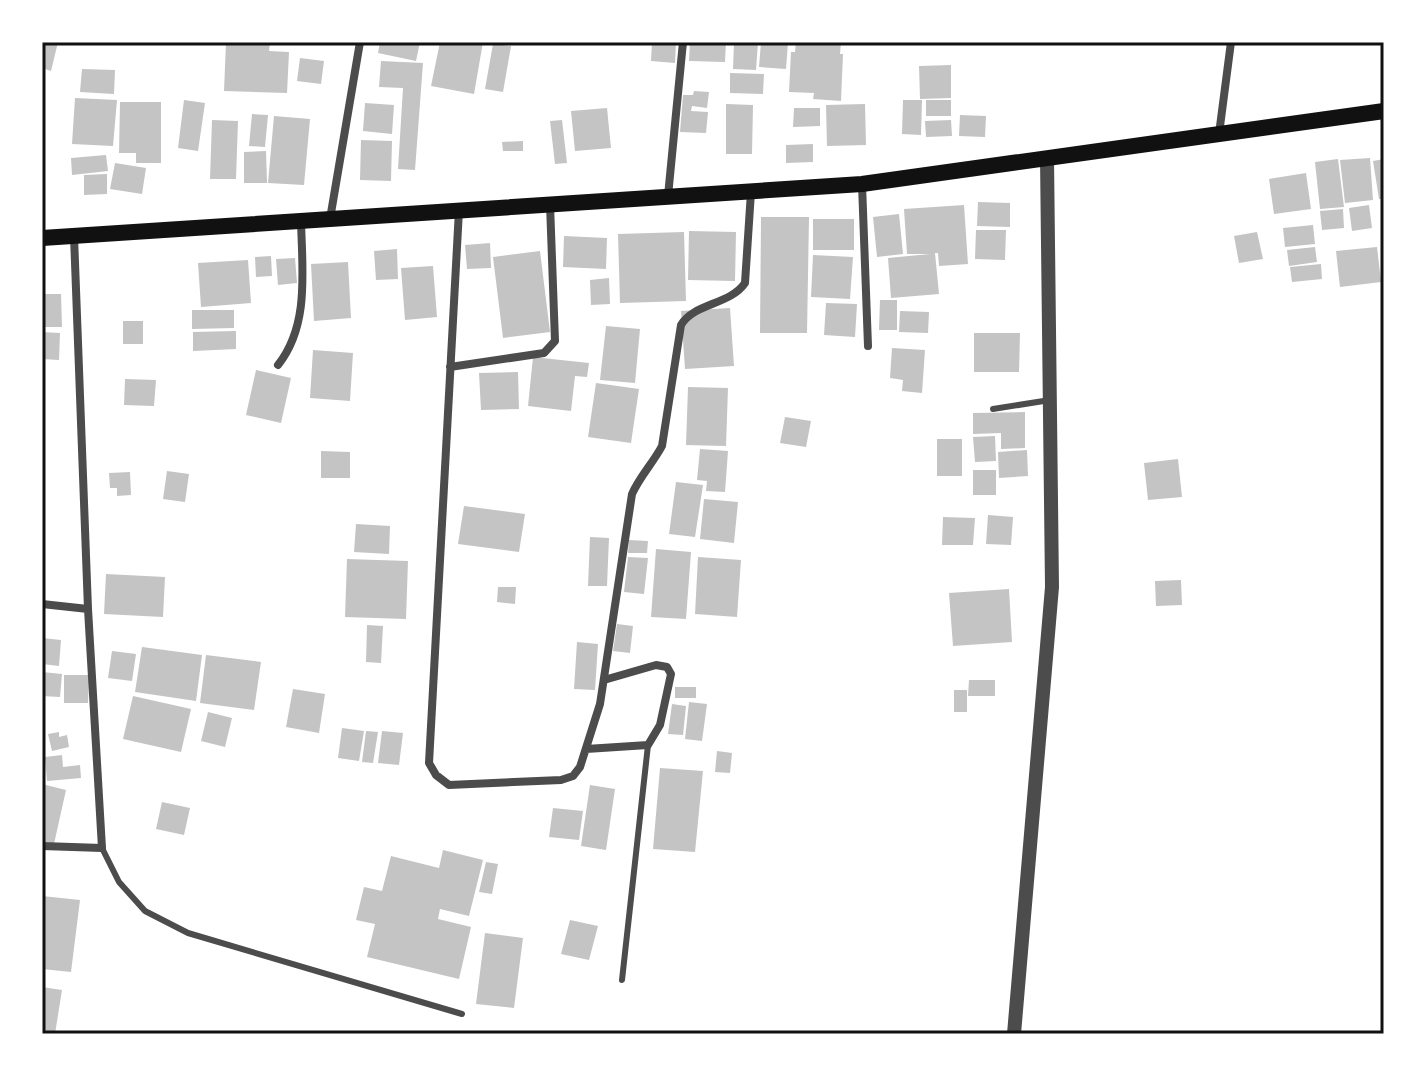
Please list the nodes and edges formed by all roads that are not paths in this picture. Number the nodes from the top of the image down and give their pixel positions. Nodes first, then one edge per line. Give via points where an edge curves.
1 (360, 42) edge
2 (683, 42) edge
3 (1231, 42) edge
4 (1384, 111) edge
5 (1219, 134) junction
6 (1047, 158) junction
7 (862, 184) junction
8 (752, 191) junction
9 (668, 197) junction
10 (550, 204) junction
11 (459, 210) junction
12 (330, 219) junction
13 (301, 220) junction
14 (74, 236) junction
15 (42, 238) edge
16 (868, 346) dead end
17 (278, 365) dead end
18 (450, 367) junction
19 (1050, 400) junction
20 (993, 409) dead end
21 (42, 604) edge
22 (88, 609) junction
23 (604, 680) junction
24 (648, 745) junction
25 (586, 749) junction
26 (42, 846) edge
27 (102, 848) junction
28 (622, 980) dead end
29 (462, 1014) dead end
30 (1014, 1034) edge

1 - 12 street
2 - 9 street
3 - 5 street
4 - 5 main road
5 - 6 main road
6 - 7 main road
6 - 19 street
7 - 8 main road
7 - 16 street
8 - 9 main road
8 - 23 street via 745,283 681,325 662,446 632,494
9 - 10 main road
10 - 11 main road
10 - 18 street via 555,341 551,348
11 - 12 main road
11 - 18 street
12 - 13 main road
13 - 14 main road
13 - 17 street via 302,293 292,348
14 - 15 main road
14 - 22 street
18 - 25 street via 429,763 449,785 561,780 573,776
19 - 20 lane
19 - 30 street via 1052,587
21 - 22 street
22 - 27 street
23 - 24 street via 656,665 667,667 671,674 660,725
23 - 25 street
24 - 25 street
24 - 28 lane
26 - 27 street
27 - 29 lane via 119,882 145,911 188,933

